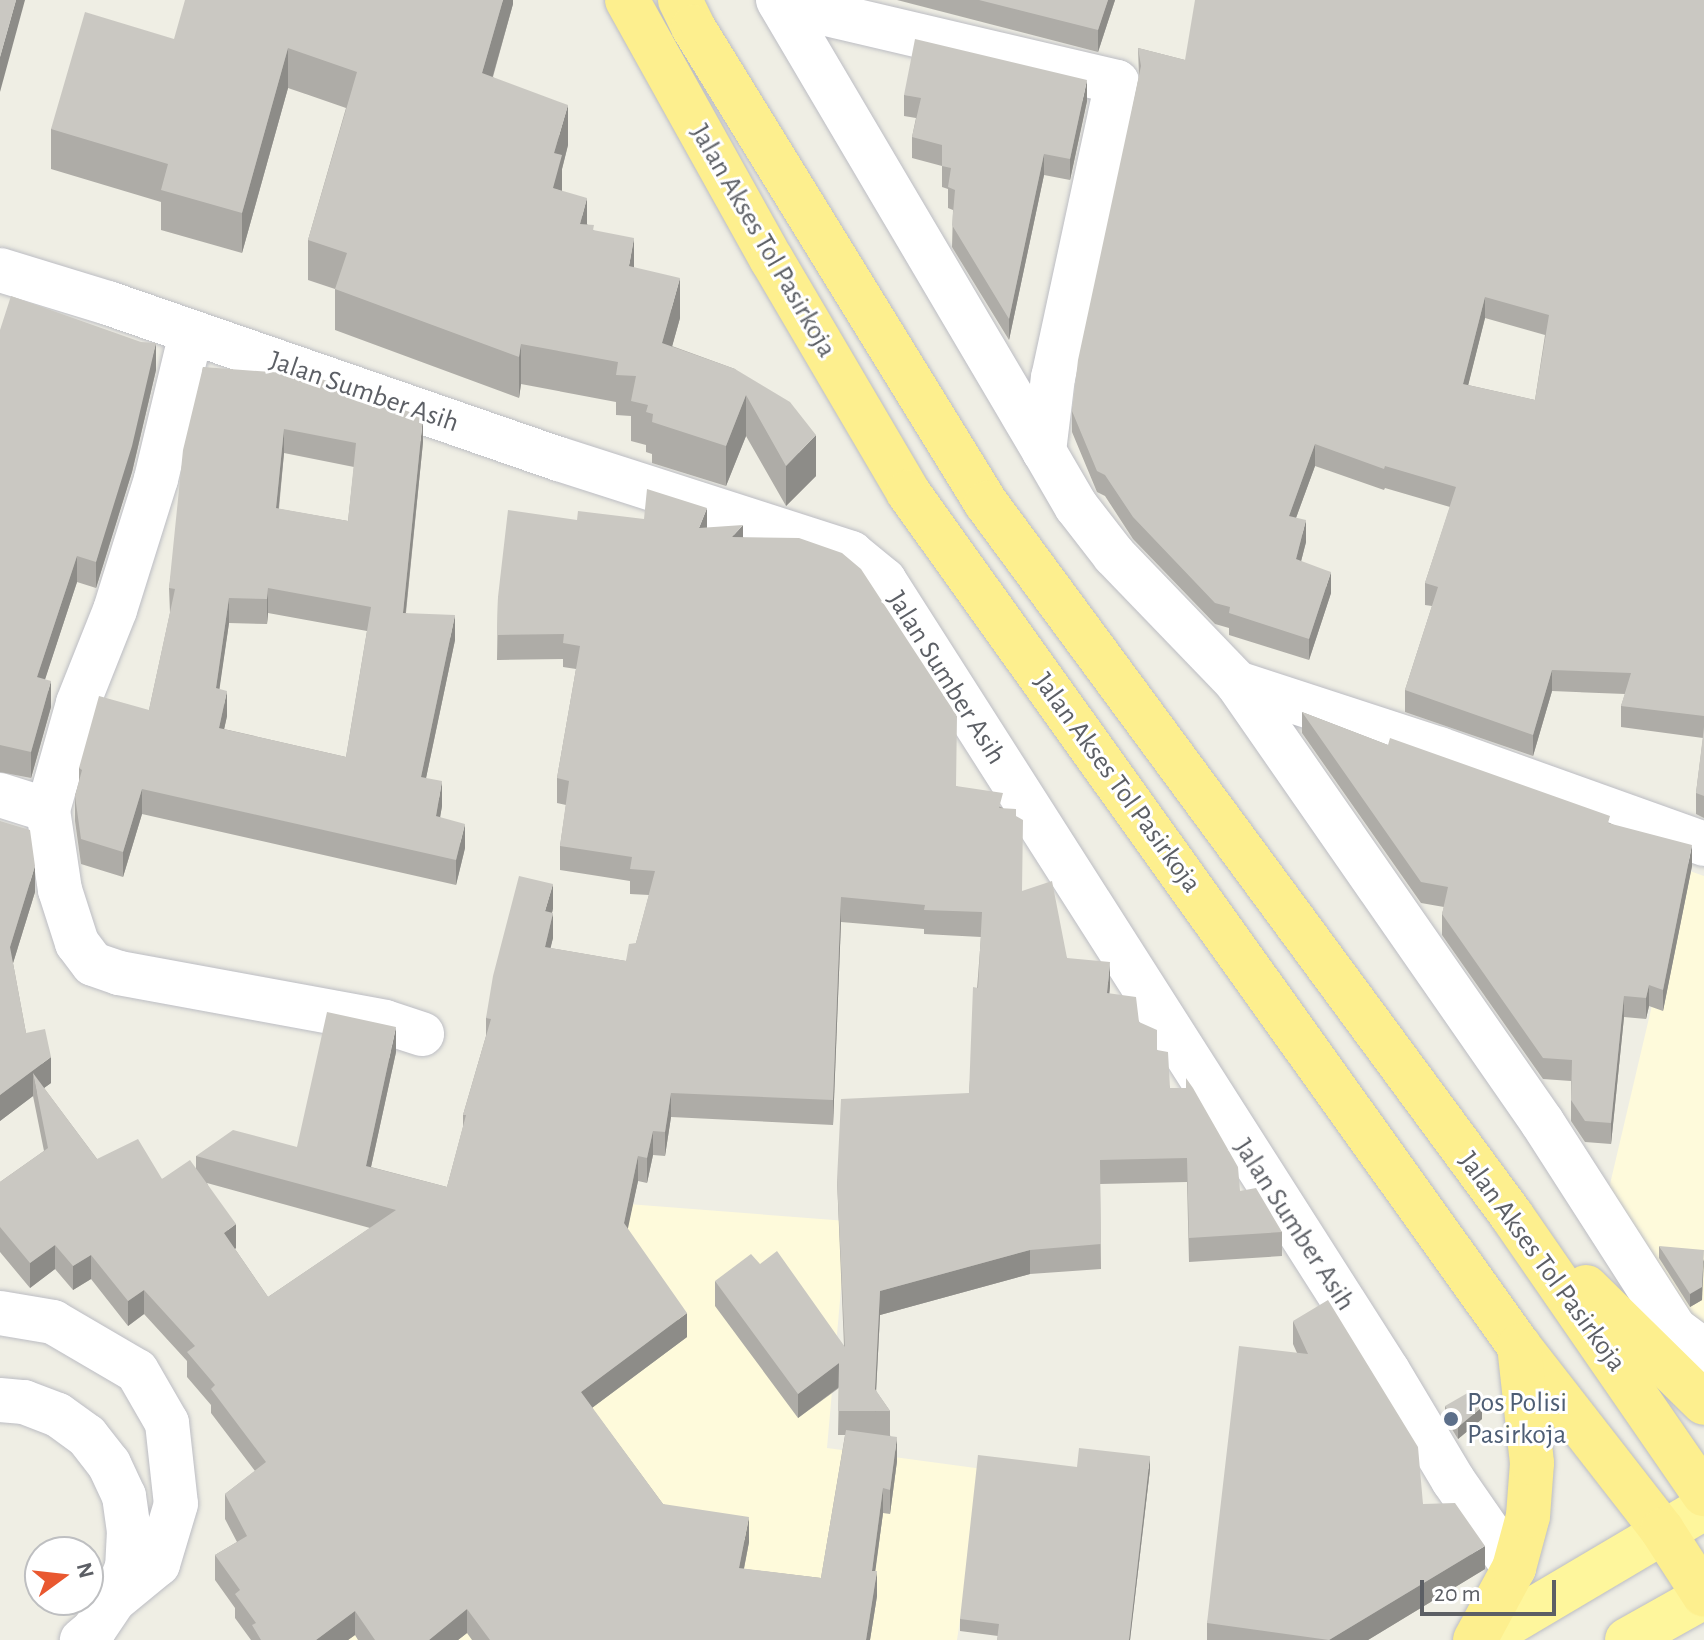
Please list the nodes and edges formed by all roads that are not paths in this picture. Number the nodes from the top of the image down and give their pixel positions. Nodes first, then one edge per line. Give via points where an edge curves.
1 (627, 0) edge
2 (680, 0) edge
3 (779, 2) edge
4 (0, 270) edge
5 (191, 333) junction
6 (1044, 451) junction
7 (1237, 683) junction
8 (0, 795) edge
9 (48, 810) junction
10 (1704, 844) edge
11 (422, 1034) dead end
12 (1512, 1216) junction
13 (0, 1313) edge
14 (1519, 1346) junction
15 (1704, 1351) edge
16 (0, 1400) edge
17 (1704, 1403) edge
18 (1704, 1494) edge
19 (1704, 1508) edge
20 (1662, 1530) junction
21 (1514, 1568) junction
22 (1704, 1596) edge
23 (98, 1628) edge
24 (1478, 1640) edge
25 (1627, 1640) edge

1 - 14 highway, Jalan Akses Tol Pasirkoja via 908,492
2 - 12 highway, Jalan Akses Tol Pasirkoja via 986,503
3 - 6 street
3 - 6 street via 1117,82 1053,377
4 - 5 street, Jalan Sumber Asih
5 - 9 street via 156,479 115,610 78,703
5 - 21 street, Jalan Sumber Asih via 851,553 884,580 1453,1480
6 - 7 street via 1076,506 1114,555
7 - 10 street
7 - 15 street via 1542,1122 1675,1329
8 - 9 street
9 - 11 street via 60,890 77,943 93,964 385,1022
12 - 17 highway
12 - 18 highway, Jalan Akses Tol Pasirkoja
13 - 23 street via 53,1322 137,1371 167,1423 176,1504 158,1564
14 - 20 highway, Jalan Akses Tol Pasirkoja
14 - 21 highway via 1532,1463 1528,1516
16 - 23 street via 24,1402 58,1415 87,1436 109,1464 124,1496 127,1567
19 - 20 highway
20 - 22 highway, Jalan Akses Tol Pasirkoja
20 - 24 highway
21 - 24 highway
22 - 25 highway

